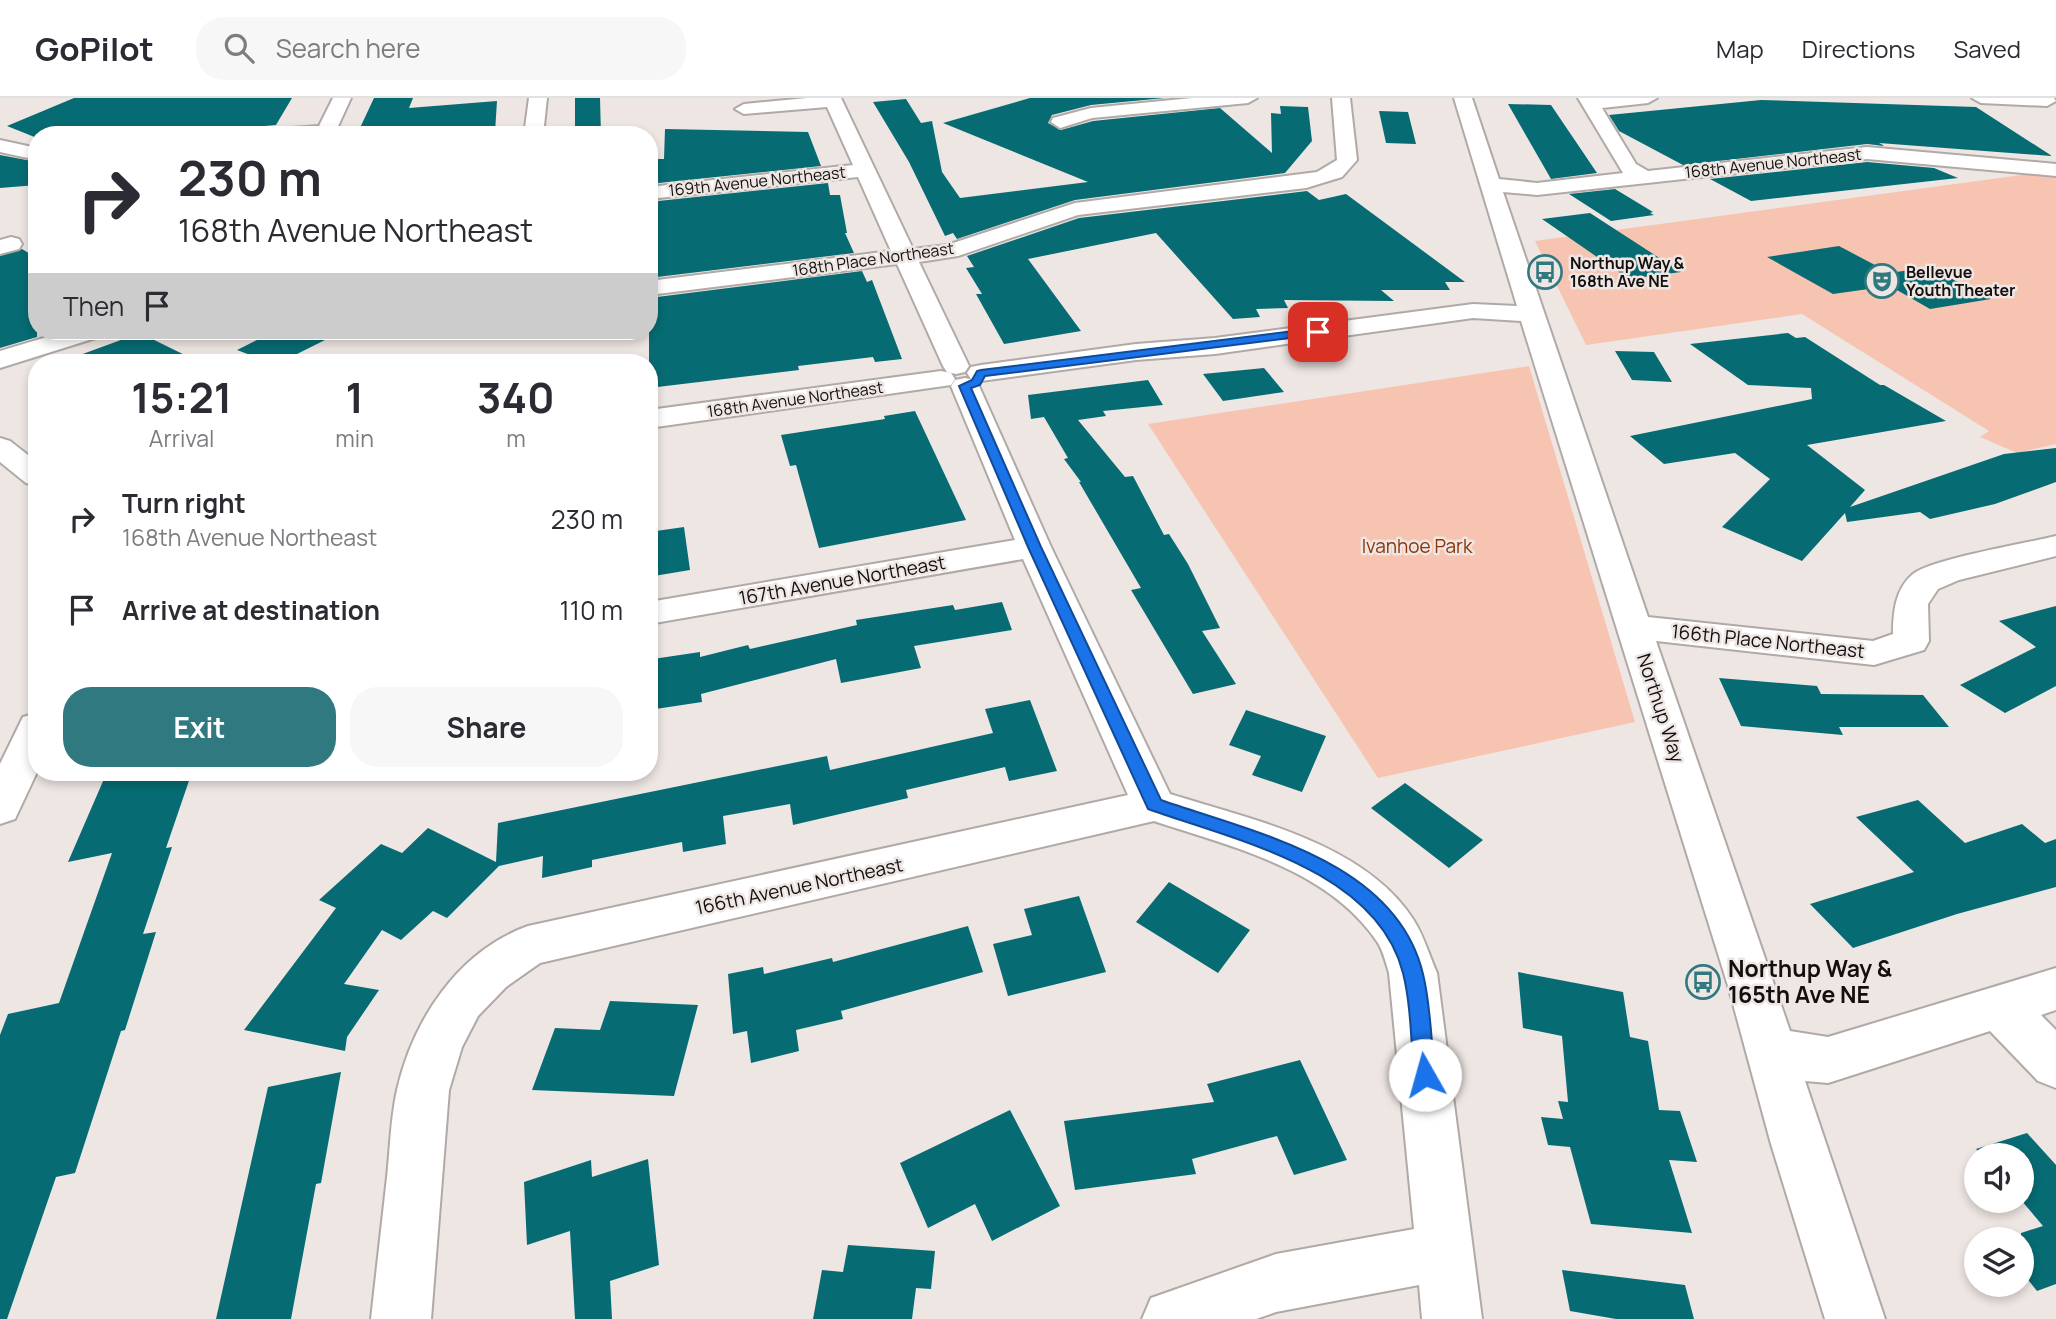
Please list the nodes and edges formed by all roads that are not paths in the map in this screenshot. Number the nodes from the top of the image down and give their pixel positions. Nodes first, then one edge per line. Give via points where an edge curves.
1 (342, 98) edge
2 (538, 98) edge
3 (1248, 98) edge
4 (1341, 98) edge
5 (1463, 98) edge
6 (1648, 98) edge
7 (1981, 98) edge
8 (833, 99) edge
9 (1589, 101) edge
10 (2048, 101) edge
11 (744, 109) dead end
12 (1060, 122) dead end
13 (328, 126) edge
14 (534, 126) edge
15 (0, 146) edge
16 (28, 152) edge
17 (865, 170) junction
18 (2056, 170) edge
19 (1645, 177) junction
20 (1491, 186) junction
21 (658, 192) edge
22 (905, 256) junction
23 (658, 287) edge
24 (1532, 314) junction
25 (64, 340) edge
26 (0, 360) edge
27 (961, 376) junction
28 (658, 418) edge
29 (1, 448) edge
30 (28, 470) edge
31 (2056, 546) edge
32 (1034, 547) junction
33 (658, 611) edge
34 (1634, 627) junction
35 (28, 729) edge
36 (0, 735) edge
37 (28, 745) edge
38 (1154, 805) junction
39 (0, 808) edge
40 (2056, 989) edge
41 (1999, 1007) junction
42 (1770, 1050) junction
43 (2056, 1064) edge
44 (1445, 1252) junction
45 (401, 1319) edge
46 (1172, 1319) edge
47 (1452, 1319) edge
48 (1855, 1319) edge

1 - 13 street
2 - 14 street
3 - 12 street via 1091,113
4 - 22 street, 168th Place Northeast via 1348,160 1339,171 1306,182 1075,209 950,251
5 - 20 street, Northup Way
6 - 9 street
7 - 10 street
8 - 11 street
8 - 17 street
9 - 19 street via 1628,168
15 - 16 street
17 - 21 street, 169th Avenue Northeast
17 - 22 street
18 - 19 street, 168th Avenue Northeast via 1867,153
19 - 20 street, 168th Avenue Northeast via 1537,189
20 - 24 street, Northup Way
22 - 23 street, 168th Place Northeast
22 - 27 street
24 - 27 street, 168th Avenue Northeast via 1473,311
24 - 34 street, Northup Way
25 - 26 street
27 - 28 street, 168th Avenue Northeast
27 - 32 street
29 - 30 street
31 - 34 street, 166th Place Northeast via 1948,572 1925,582 1912,604 1911,641 1874,653
32 - 33 street, 167th Avenue Northeast
32 - 38 street
34 - 42 street, Northup Way
35 - 36 street
37 - 39 street
38 - 44 street via 1298,855 1352,885 1395,929 1413,973
38 - 45 street, 166th Avenue Northeast via 528,946 489,972 461,1001 439,1042 423,1090
40 - 41 street
41 - 42 street via 1828,1060
41 - 43 street
42 - 48 street, Northup Way
44 - 46 street via 1276,1283
44 - 47 street

